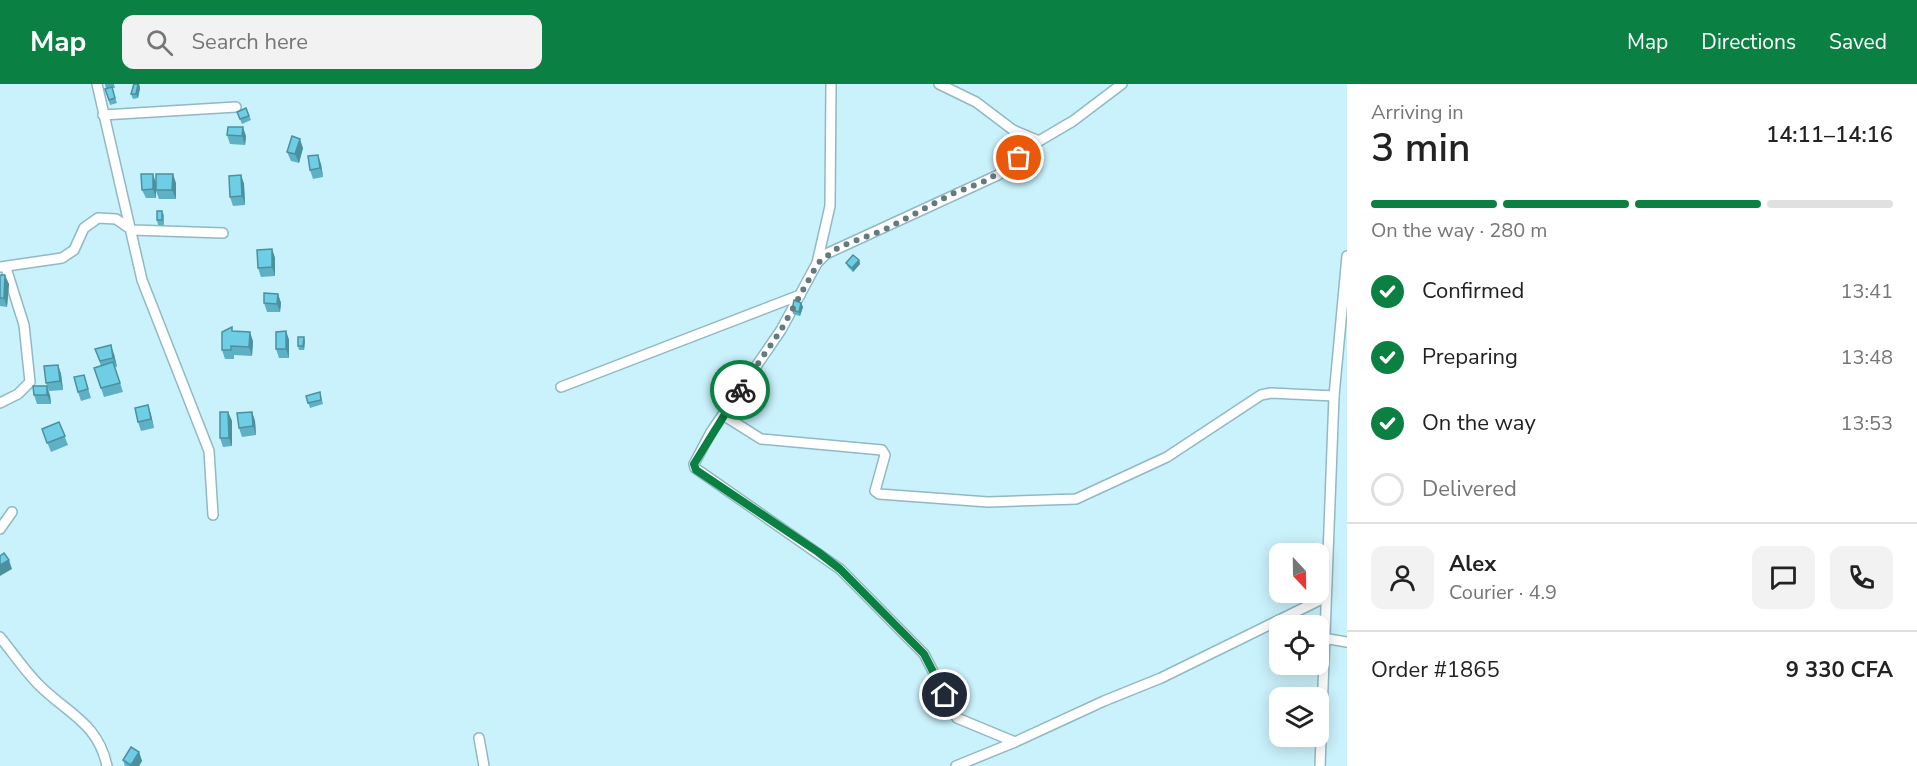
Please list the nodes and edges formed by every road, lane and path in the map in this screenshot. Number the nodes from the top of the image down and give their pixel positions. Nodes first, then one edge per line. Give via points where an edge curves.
1 (97, 84) edge
2 (831, 84) edge
3 (939, 84) edge
4 (1122, 84) edge
5 (236, 107) dead end
6 (103, 116) junction
7 (1039, 141) junction
8 (132, 230) junction
9 (223, 233) dead end
10 (1347, 256) edge
11 (818, 263) junction
12 (3, 267) edge
13 (800, 295) junction
14 (1343, 336) edge
15 (561, 387) dead end
16 (1334, 396) junction
17 (0, 403) edge
18 (723, 415) junction
19 (12, 512) dead end
20 (213, 515) dead end
21 (0, 529) edge
22 (1327, 543) edge
23 (1314, 603) edge
24 (0, 638) edge
25 (1329, 639) edge
26 (1347, 642) edge
27 (1322, 675) edge
28 (479, 738) dead end
29 (1015, 742) junction
30 (107, 766) edge
31 (484, 766) edge
32 (956, 766) edge
33 (1320, 766) edge

1 - 6 street
2 - 11 street via 830,207
3 - 7 street via 976,102 1013,130
4 - 7 street
5 - 6 street
6 - 8 street
7 - 11 street via 988,180 839,247
8 - 9 street
8 - 12 street via 116,219 98,218 84,228 74,250 62,258
8 - 20 street via 142,280 209,451
10 - 14 street
11 - 13 street
12 - 17 street via 24,325 30,382
13 - 15 street
13 - 18 street via 775,340
14 - 16 street
16 - 18 street via 1261,395 1167,457 1093,493 1063,500 988,502 879,494 875,491 885,455 882,450 761,439
16 - 22 street
18 - 29 street via 694,464 696,470 840,569 924,654 957,718
19 - 21 street
23 - 29 street via 1161,678
24 - 30 street via 40,686 89,726 101,744
25 - 26 street
27 - 33 street
28 - 31 street
29 - 32 street

